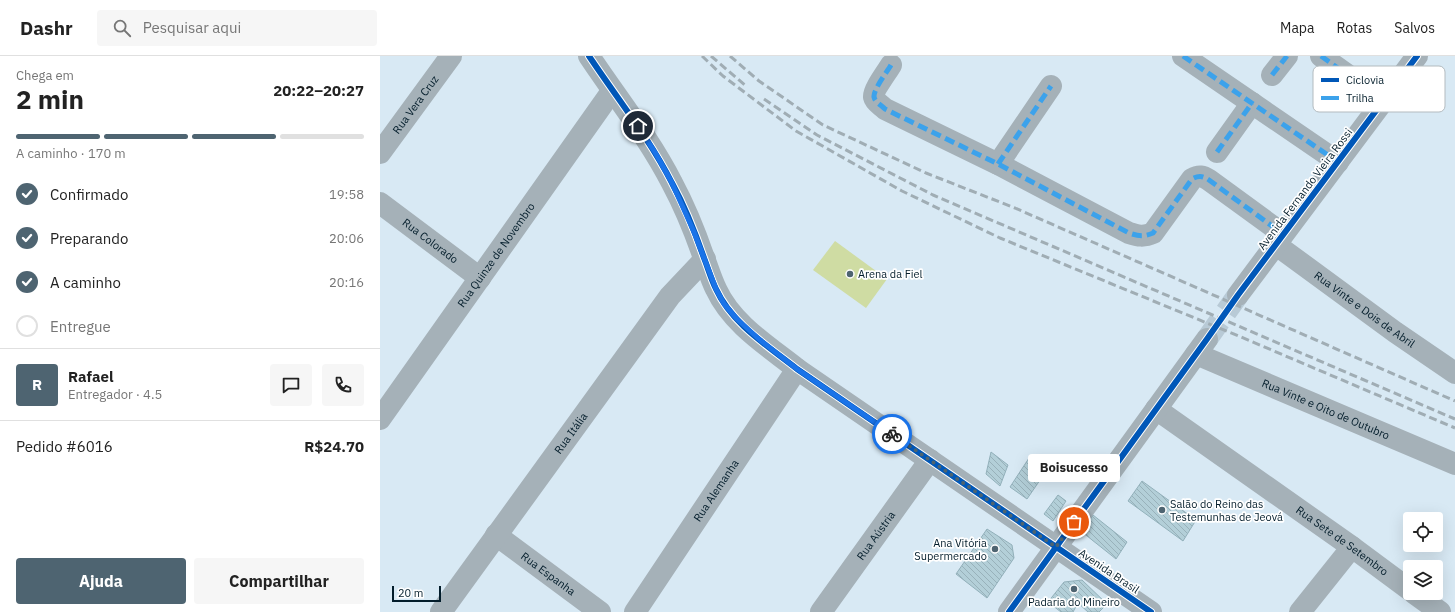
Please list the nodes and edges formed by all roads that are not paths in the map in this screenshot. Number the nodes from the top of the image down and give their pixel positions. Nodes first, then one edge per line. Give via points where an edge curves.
1 (451, 56) edge
2 (589, 56) edge
3 (1182, 56) edge
4 (1287, 56) edge
5 (1321, 56) edge
6 (1417, 56) edge
7 (892, 66) dead end
8 (1335, 66) edge
9 (1410, 66) edge
10 (1272, 76) dead end
11 (1050, 86) dead end
12 (612, 91) junction
13 (1252, 103) junction
14 (1376, 112) edge
15 (1217, 152) dead end
16 (380, 153) edge
17 (1338, 162) junction
18 (998, 164) junction
19 (380, 203) edge
20 (1279, 239) junction
21 (705, 259) junction
22 (480, 278) junction
23 (1238, 295) tunnel mouth
24 (797, 369) junction
25 (1455, 373) edge
26 (1156, 409) junction
27 (380, 419) edge
28 (930, 460) junction
29 (1455, 464) edge
30 (496, 535) junction
31 (1056, 547) junction
32 (1352, 547) junction
33 (1403, 585) edge
34 (1424, 600) edge
35 (441, 612) edge
36 (600, 612) edge
37 (635, 612) edge
38 (821, 612) edge
39 (1009, 612) edge
40 (1151, 612) edge
41 (1300, 612) edge
42 (1440, 612) edge

1 - 16 street, Rua Vera Cruz
2 - 12 street, Avenida Brasil
3 - 13 street
4 - 10 street
5 - 8 street
6 - 9 street, Avenida Fernando Vieira Rossi
7 - 18 street via 875,91 877,102
11 - 18 street
12 - 21 street, Avenida Brasil via 656,154 672,183
12 - 22 street, Rua Quinze de Novembro
13 - 15 street
13 - 17 street
14 - 17 street, Avenida Fernando Vieira Rossi
17 - 20 street, Avenida Fernando Vieira Rossi
18 - 20 street, Rua Vinte e Dois de Abril via 1129,233 1146,237 1153,233 1192,179 1203,176
19 - 22 street, Rua Colorado
20 - 23 street, Avenida Fernando Vieira Rossi
20 - 25 street, Rua Vinte e Dois de Abril via 1395,332
21 - 24 street, Avenida Brasil via 724,304 760,340
21 - 30 street, Rua Itália via 670,296
22 - 27 street, Rua Quinze de Novembro
24 - 28 street, Avenida Brasil
24 - 37 street, Rua Alemanha
26 - 29 street, Rua Vinte e Oito de Outubro via 1202,347
26 - 31 street
26 - 32 street, Rua Sete de Setembro
28 - 31 street, Avenida Brasil
28 - 38 street, Rua Aústria
30 - 35 street, Rua Itália
30 - 36 street, Rua Espanha
31 - 39 street
31 - 40 street, Avenida Brasil
32 - 33 street, Rua Sete de Setembro
32 - 41 street
34 - 42 street

